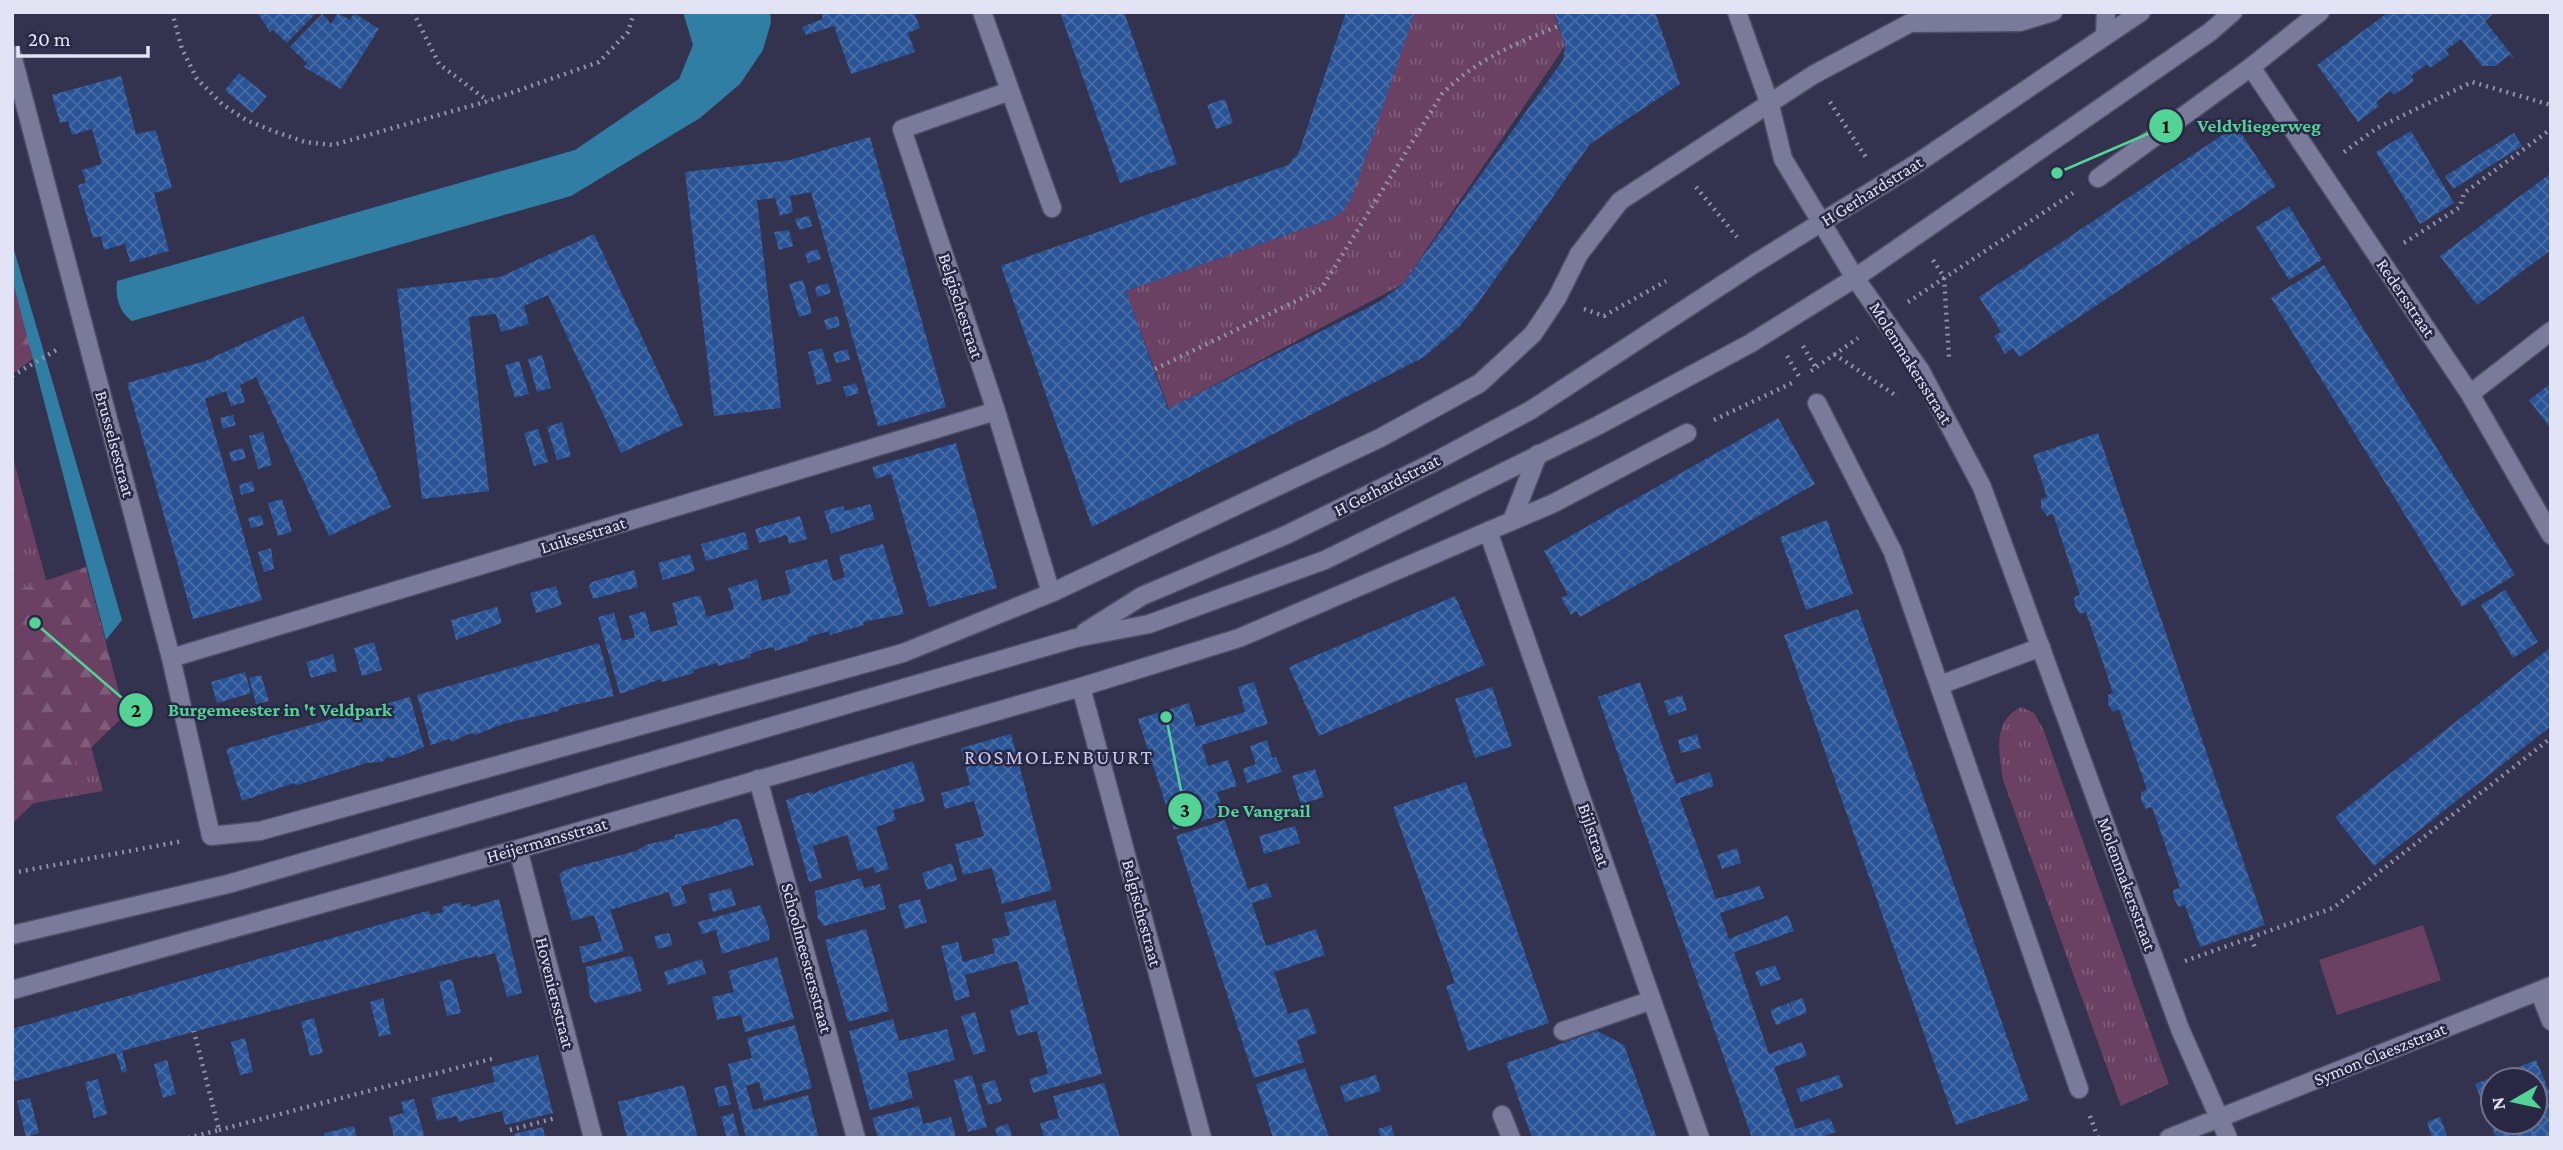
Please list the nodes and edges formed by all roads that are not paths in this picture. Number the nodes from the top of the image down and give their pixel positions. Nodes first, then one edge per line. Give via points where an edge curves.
1 (982, 12) edge
2 (1737, 12) edge
3 (2053, 12) edge
4 (2106, 12) edge
5 (2141, 12) edge
6 (2233, 12) edge
7 (2320, 12) edge
8 (1967, 18) edge
9 (2105, 36) junction
10 (12, 55) edge
11 (2251, 67) junction
12 (1010, 90) junction
13 (1770, 105) junction
14 (2098, 178) road end
15 (1052, 208) dead end
16 (1822, 223) junction
17 (1855, 278) junction
18 (2551, 331) edge
19 (2470, 394) junction
20 (1817, 403) dead end
21 (996, 411) junction
22 (1687, 433) road end
23 (1538, 454) junction
24 (1513, 518) junction
25 (1488, 531) junction
26 (2551, 536) edge
27 (1051, 593) junction
28 (1076, 638) junction
29 (2041, 647) junction
30 (170, 658) junction
31 (1941, 685) junction
32 (1081, 687) junction
33 (758, 779) junction
34 (518, 849) junction
35 (12, 935) edge
36 (2545, 988) edge
37 (12, 990) edge
38 (1652, 1000) junction
39 (2551, 1021) edge
40 (1563, 1031) dead end
41 (2079, 1089) dead end
42 (1502, 1115) dead end
43 (2221, 1118) junction
44 (593, 1138) edge
45 (856, 1138) edge
46 (1202, 1138) edge
47 (1511, 1138) edge
48 (1700, 1138) edge
49 (2169, 1138) edge
50 (2228, 1138) edge

1 - 12 street
2 - 13 street, Molenmakersstraat
3 - 8 street via 2020,22
4 - 9 street
5 - 9 street, H Gerhardstraat
6 - 17 street
7 - 11 street
8 - 13 street via 1910,23 1813,75
9 - 16 street, H Gerhardstraat
10 - 30 street, Brusselsestraat
11 - 14 street
11 - 19 street, Redersstraat
12 - 15 street
12 - 21 street, Belgischestraat via 902,129
13 - 16 street, Molenmakersstraat via 1783,159
13 - 27 street via 1620,201 1579,254 1558,298 1533,334 1480,383 1380,438
16 - 17 street, Molenmakersstraat
16 - 28 street, H Gerhardstraat via 1531,410 1286,535 1142,596
17 - 23 street via 1751,343
17 - 29 street, Molenmakersstraat via 1920,370 1982,487
18 - 19 street
19 - 26 street, Redersstraat
20 - 31 street via 1892,552
21 - 27 street, Belgischestraat
21 - 30 street, Luiksestraat
22 - 24 street via 1554,503
23 - 24 street
23 - 28 street via 1325,560 1149,624
24 - 25 street
25 - 32 street via 1239,638
25 - 38 street, Bijlstraat
27 - 30 street, Brusselsestraat via 902,653 260,831 211,836
28 - 35 street via 241,880
29 - 31 street
29 - 43 street, Molenmakersstraat via 2179,1029
31 - 41 street
32 - 33 street, Heijermansstraat
32 - 46 street, Belgischestraat
33 - 34 street, Heijermansstraat
33 - 45 street, Schoolmeestersstraat
34 - 37 street, Heijermansstraat
34 - 44 street, Hoveniersstraat
36 - 39 street
36 - 43 street, Symon Claeszstraat
38 - 40 street
38 - 48 street, Bijlstraat
42 - 47 street
43 - 49 street, Symon Claeszstraat
43 - 50 street, Molenmakersstraat

